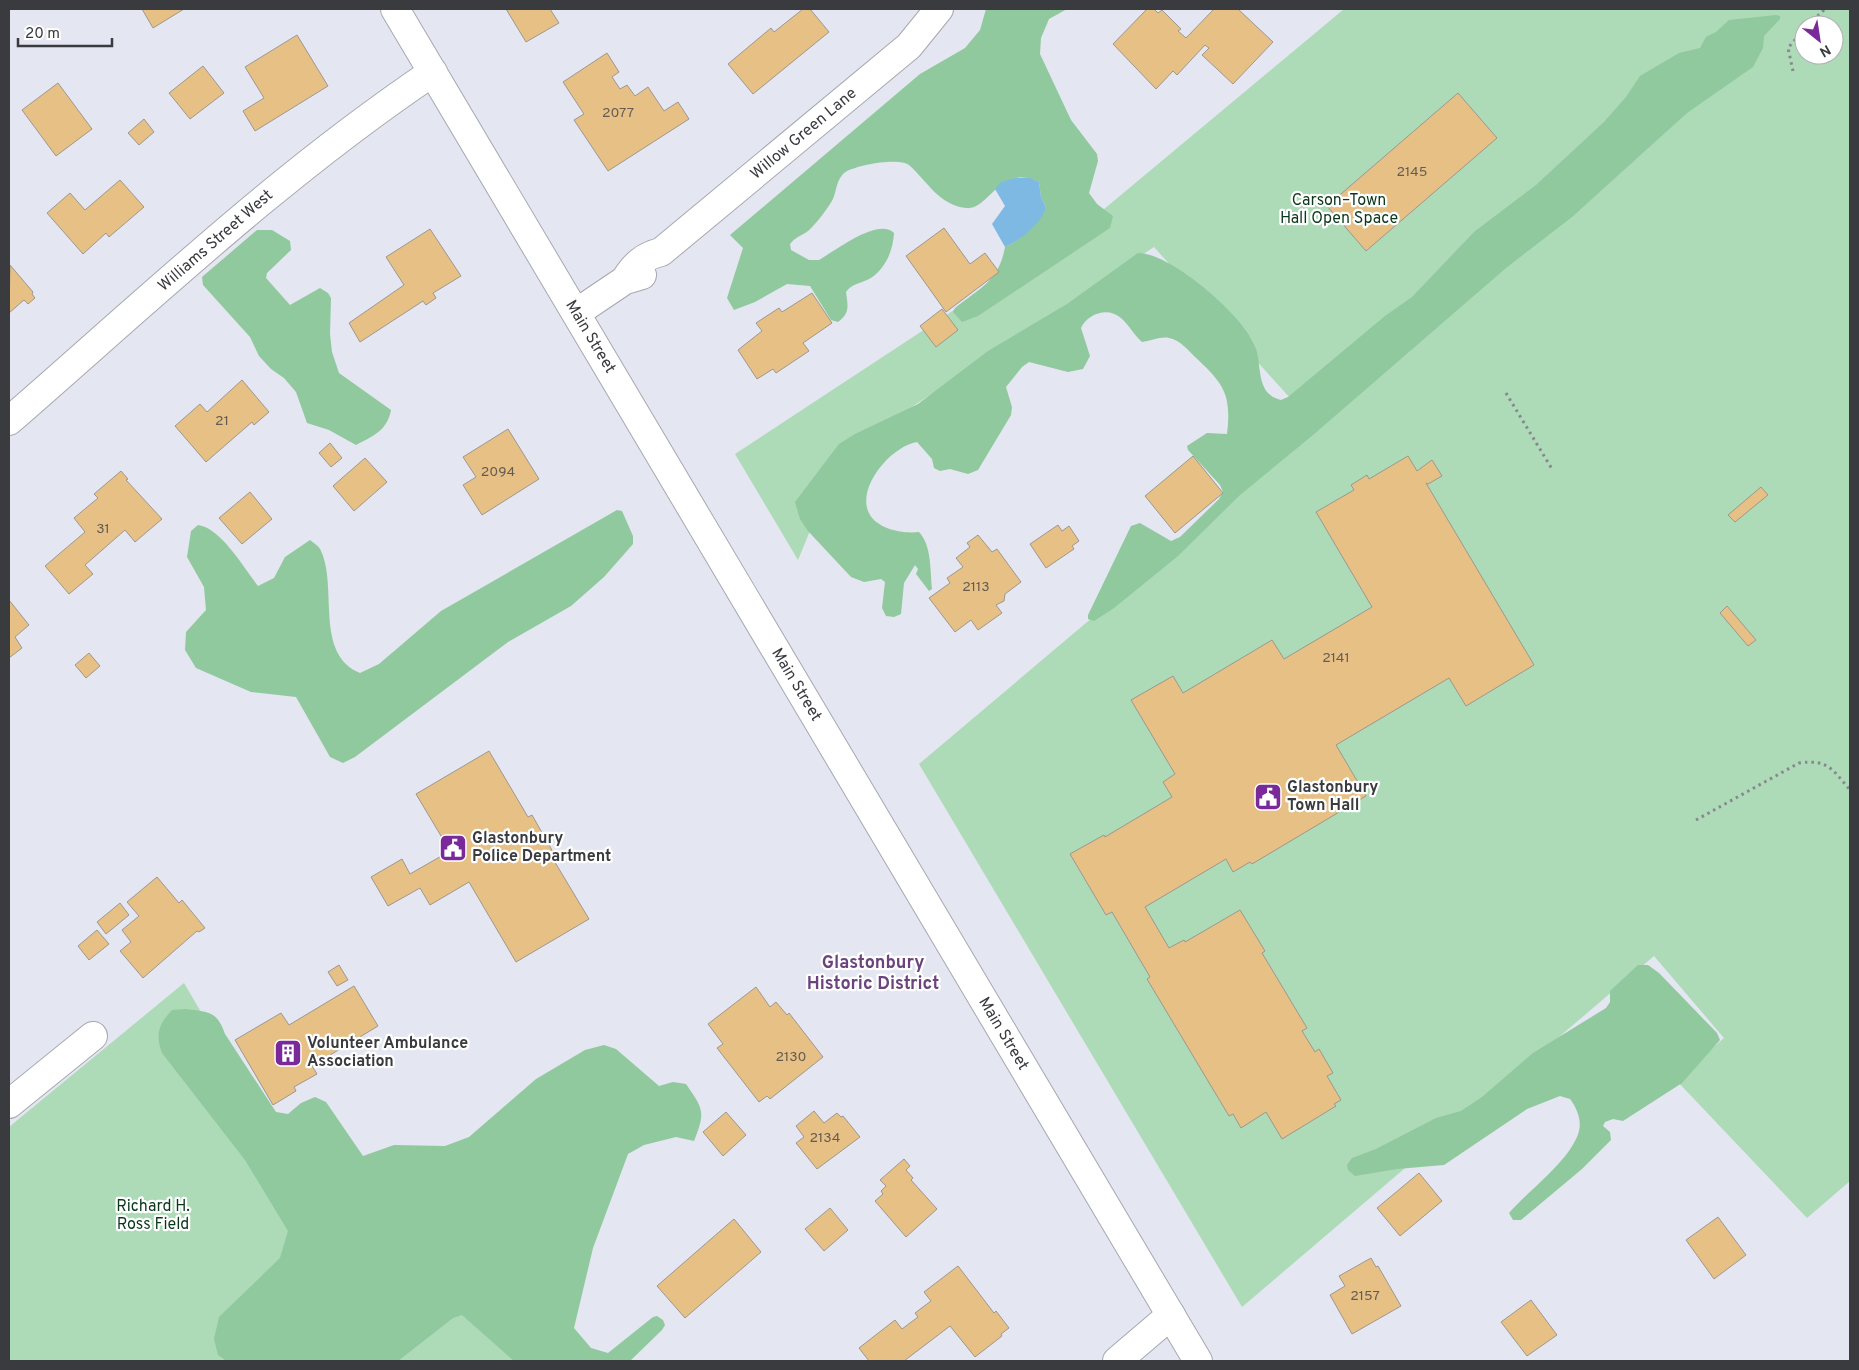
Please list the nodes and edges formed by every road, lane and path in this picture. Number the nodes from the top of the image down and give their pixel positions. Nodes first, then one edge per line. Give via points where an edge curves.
1 (395, 9) edge
2 (939, 9) edge
3 (1794, 40) edge
4 (1793, 71) dead end
5 (433, 72) junction
6 (576, 313) junction
7 (1506, 393) dead end
8 (9, 422) edge
9 (1552, 469) dead end
10 (1850, 790) edge
11 (1696, 820) dead end
12 (93, 1036) dead end
13 (9, 1104) edge
14 (1171, 1315) junction
15 (1118, 1361) edge
16 (1198, 1361) edge

1 - 5 main road, Main Street
2 - 6 main road, Willow Green Lane via 909,46 661,252 640,261 625,280
3 - 4 path via 1788,48
5 - 6 main road, Main Street
5 - 8 main road, Williams Street West via 360,122 275,190
6 - 14 main road, Main Street
7 - 9 path
10 - 11 path via 1830,768 1815,761 1798,764
12 - 13 main road
14 - 15 main road
14 - 16 main road, Main Street

